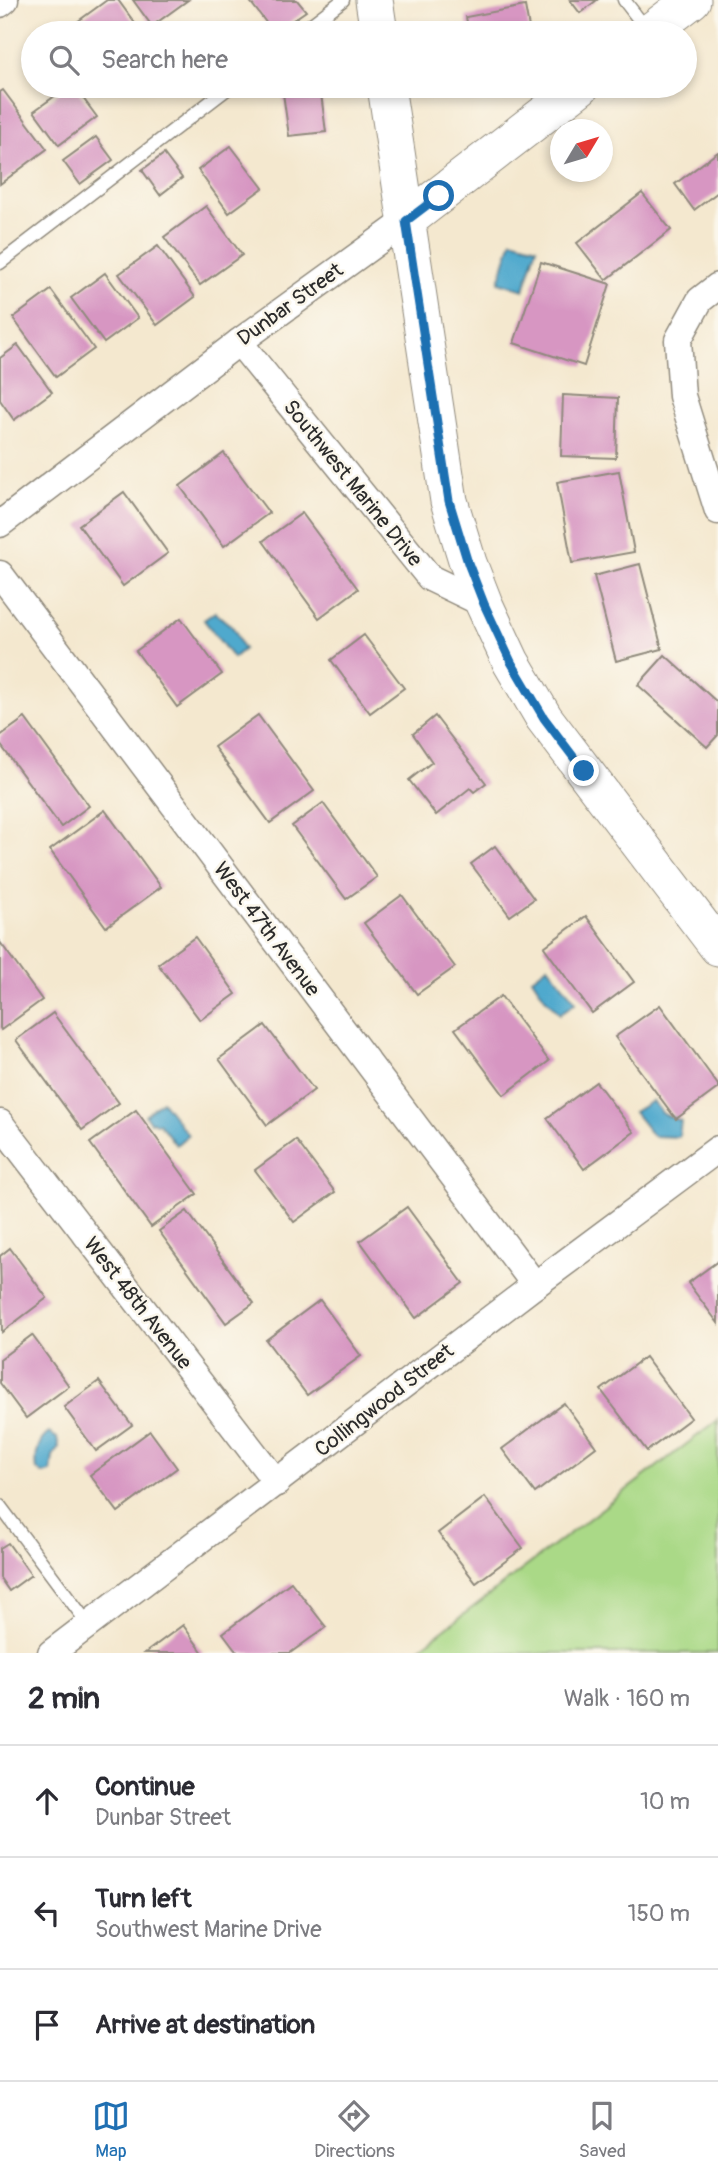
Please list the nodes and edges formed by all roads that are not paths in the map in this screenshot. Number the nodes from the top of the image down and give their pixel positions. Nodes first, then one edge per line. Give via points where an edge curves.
1 (5, 0) edge
2 (343, 0) edge
3 (374, 0) edge
4 (624, 0) edge
5 (692, 0) edge
6 (0, 4) edge
7 (316, 21) edge
8 (377, 21) edge
9 (640, 21) edge
10 (665, 21) edge
11 (216, 98) edge
12 (388, 98) edge
13 (565, 98) edge
14 (406, 221) junction
15 (0, 263) edge
16 (718, 286) edge
17 (239, 342) junction
18 (718, 510) edge
19 (0, 524) edge
20 (0, 574) edge
21 (484, 604) junction
22 (718, 947) edge
23 (0, 1123) edge
24 (718, 1149) edge
25 (535, 1285) junction
26 (277, 1482) junction
27 (0, 1506) edge
28 (89, 1625) junction
29 (51, 1653) edge

1 - 6 street
2 - 7 lane
3 - 8 main road
4 - 9 lane
5 - 10 main road
11 - 15 lane
12 - 14 main road
13 - 14 main road, Dunbar Street
14 - 17 street, Dunbar Street
14 - 21 main road via 449,501
16 - 18 street via 700,300 678,340 682,396
17 - 19 street, Dunbar Street
17 - 21 street, Southwest Marine Drive via 430,579
20 - 25 street, West 47th Avenue
21 - 22 main road via 544,718
23 - 26 street, West 48th Avenue
24 - 25 street, Collingwood Street
25 - 26 street, Collingwood Street
26 - 28 street, Collingwood Street
27 - 28 lane
28 - 29 street, Collingwood Street

